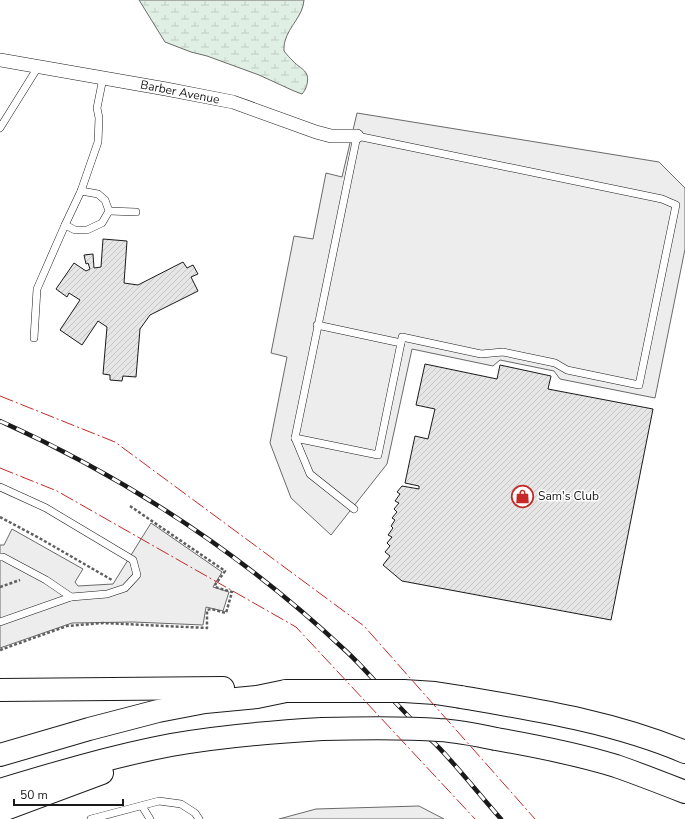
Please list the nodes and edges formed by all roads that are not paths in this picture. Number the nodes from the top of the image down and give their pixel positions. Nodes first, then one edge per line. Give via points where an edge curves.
1 (0, 60) edge
2 (38, 67) junction
3 (103, 78) junction
4 (0, 128) edge
5 (357, 136) junction
6 (81, 191) junction
7 (109, 212) junction
8 (136, 212) dead end
9 (65, 225) junction
10 (318, 325) junction
11 (34, 338) dead end
12 (401, 342) junction
13 (295, 438) junction
14 (0, 487) edge
15 (354, 509) dead end
16 (0, 557) edge
17 (71, 597) junction
18 (0, 622) edge
19 (0, 690) edge
20 (286, 691) junction
21 (176, 744) junction
22 (685, 752) edge
23 (0, 755) edge
24 (0, 790) edge
25 (685, 792) edge
26 (142, 806) junction
27 (0, 811) edge
28 (101, 818) edge
29 (91, 819) edge
30 (150, 819) edge
31 (199, 819) edge

1 - 2 street, Barber Avenue
2 - 3 street, Barber Avenue
2 - 4 lane
3 - 5 street, Barber Avenue via 233,102 331,136
3 - 6 lane via 97,108 98,142
5 - 10 lane
5 - 12 lane via 662,199 676,205 639,385 567,370 554,363 503,352 481,354 402,337
6 - 7 lane via 98,194 105,200
6 - 9 lane
7 - 8 lane
7 - 9 lane via 102,222 87,230 75,230
9 - 11 lane via 37,288
10 - 12 lane
10 - 13 lane
12 - 13 lane via 378,455
13 - 15 lane via 310,474
14 - 17 lane via 46,508 133,560 137,575 125,588 108,594
16 - 17 lane via 46,580
17 - 18 lane
19 - 20 highway via 234,688
20 - 22 highway, bridge via 436,693 579,719 645,737
20 - 23 highway via 158,711
21 - 24 highway via 75,767
21 - 25 highway, bridge via 238,735 322,729 440,730 587,758
21 - 27 highway
26 - 28 lane
26 - 30 lane
26 - 31 lane via 159,801 182,804
28 - 29 lane

